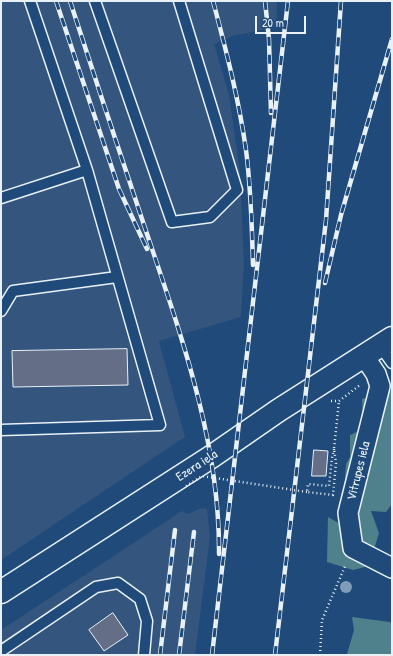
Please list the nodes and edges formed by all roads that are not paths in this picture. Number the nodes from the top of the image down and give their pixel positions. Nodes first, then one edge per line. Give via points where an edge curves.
1 (30, 1) edge
2 (95, 1) edge
3 (179, 1) edge
4 (87, 170) junction
5 (1, 198) edge
6 (117, 277) junction
7 (1, 311) edge
8 (382, 351) edge
9 (1, 430) edge
10 (392, 568) edge
11 (1, 592) edge
12 (1, 651) edge
13 (144, 655) edge

1 - 4 lane
2 - 3 lane via 172,222 210,217 237,190
4 - 5 lane
4 - 6 lane
6 - 7 lane via 13,291
6 - 9 lane via 160,425
8 - 10 street, Vitrupes iela via 376,374 380,386 348,513 352,548
8 - 11 street, Ezera iela via 275,413
12 - 13 lane via 96,587 118,584 140,600 147,621

